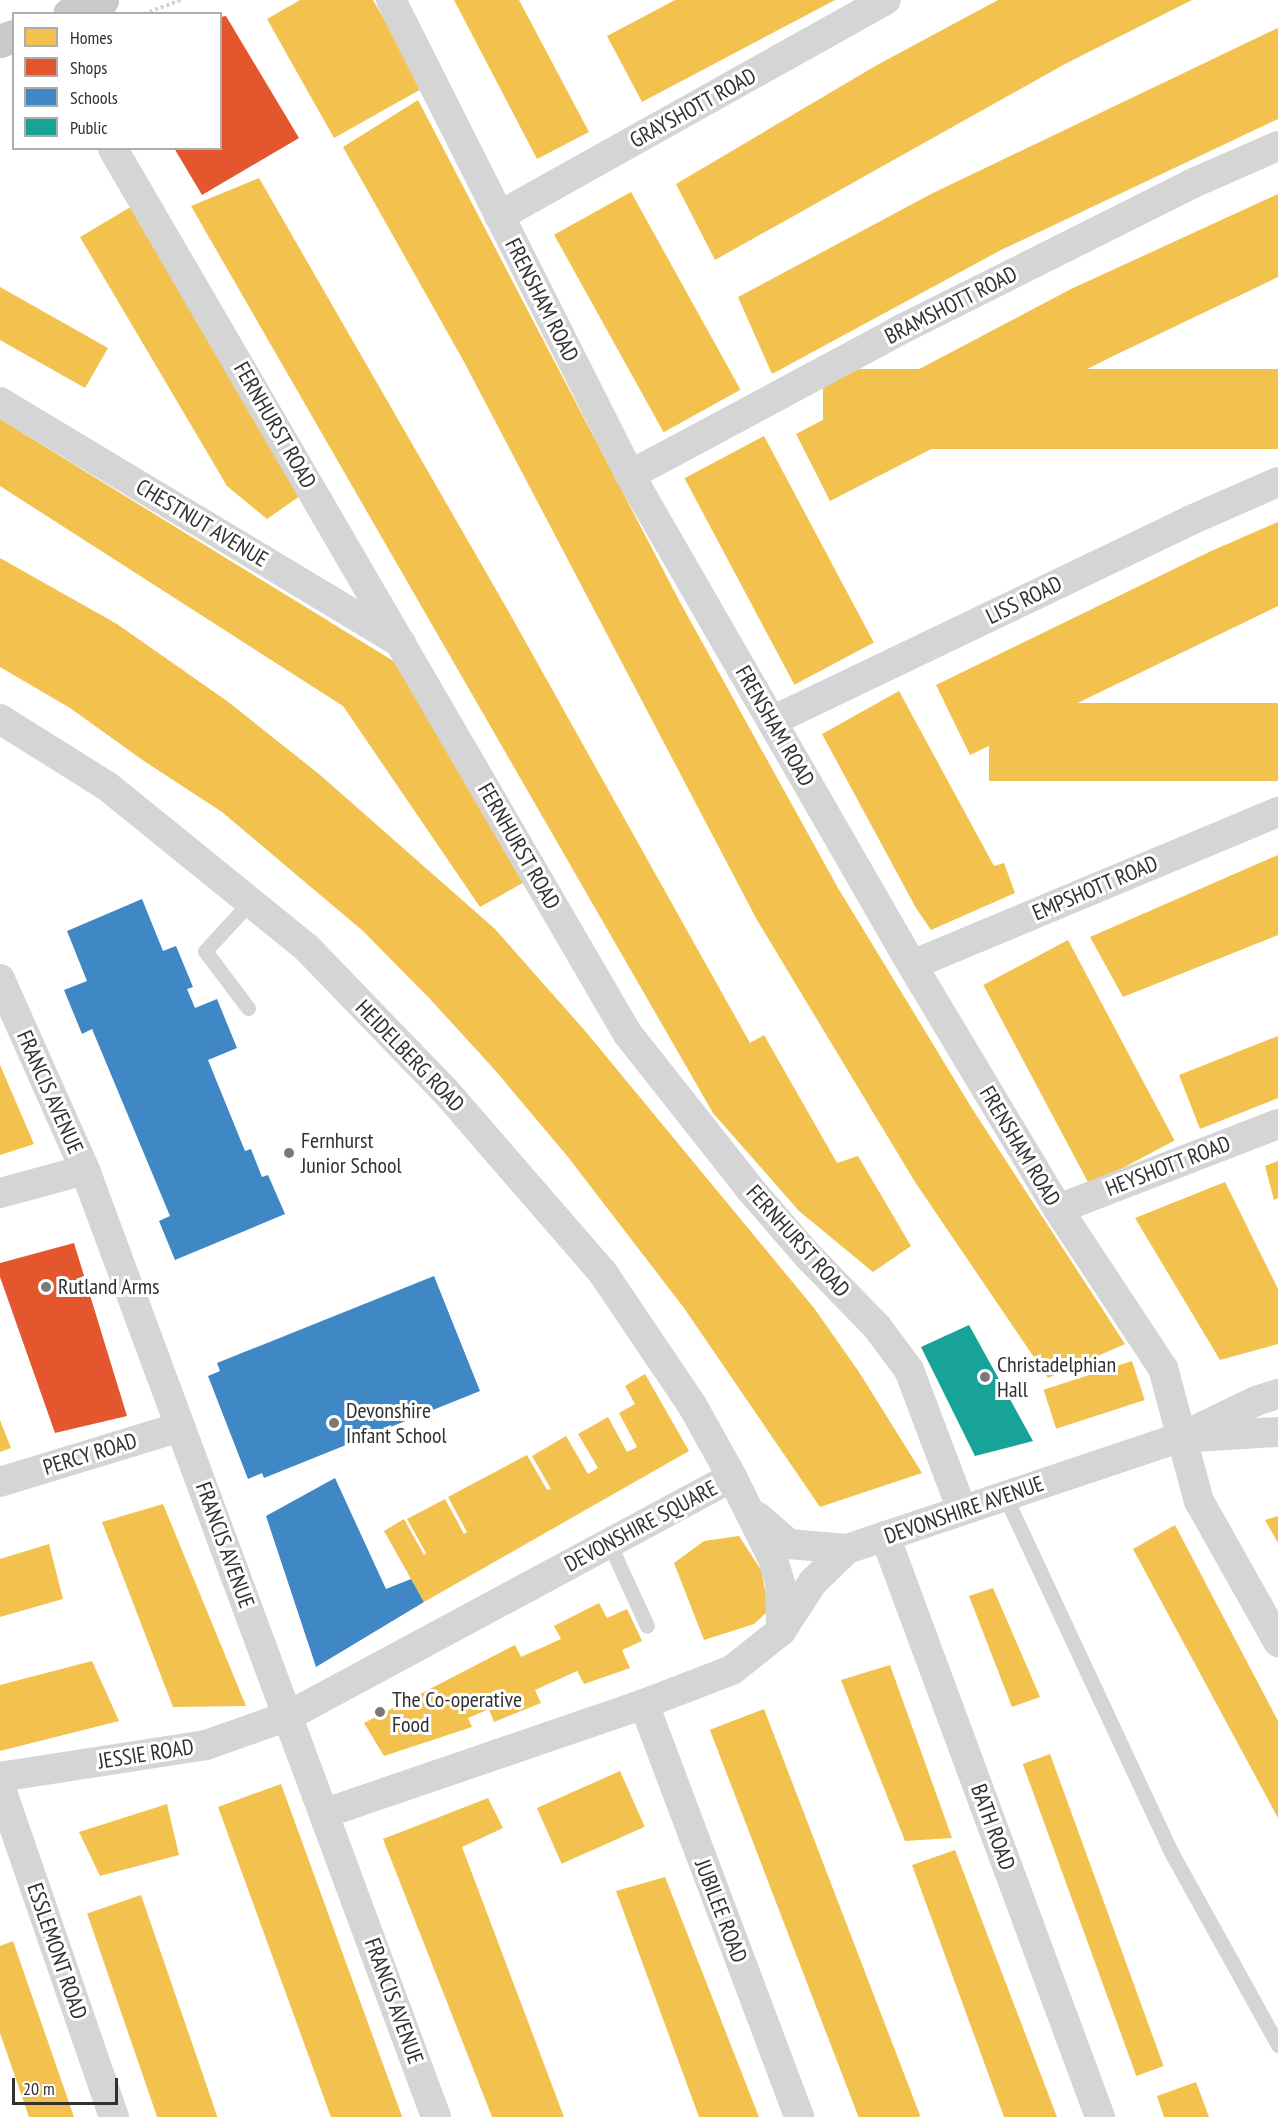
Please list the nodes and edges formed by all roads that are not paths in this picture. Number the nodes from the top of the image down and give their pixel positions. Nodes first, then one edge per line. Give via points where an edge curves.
1 (102, 0) edge
2 (392, 0) edge
3 (886, 0) edge
4 (74, 12) edge
5 (1278, 146) edge
6 (115, 150) edge
7 (499, 216) junction
8 (0, 402) edge
9 (630, 475) junction
10 (1278, 482) edge
11 (403, 645) junction
12 (0, 719) edge
13 (772, 721) junction
14 (1278, 812) edge
15 (250, 902) junction
16 (912, 965) junction
17 (0, 979) edge
18 (248, 1008) dead end
19 (1278, 1124) edge
20 (85, 1170) junction
21 (0, 1193) edge
22 (1058, 1209) junction
23 (1278, 1394) edge
24 (180, 1426) junction
25 (1278, 1432) edge
26 (1181, 1437) junction
27 (732, 1477) junction
28 (0, 1482) edge
29 (1005, 1496) junction
30 (748, 1508) junction
31 (963, 1510) junction
32 (885, 1536) junction
33 (609, 1543) junction
34 (847, 1549) junction
35 (646, 1626) dead end
36 (781, 1631) junction
37 (1278, 1642) edge
38 (644, 1704) junction
39 (288, 1716) junction
40 (0, 1777) edge
41 (0, 1786) edge
42 (325, 1813) junction
43 (1278, 2045) edge
44 (114, 2117) edge
45 (436, 2117) edge
46 (799, 2117) edge
47 (1100, 2117) edge

1 - 4 main road
2 - 7 street, FRENSHAM ROAD
3 - 7 street, GRAYSHOTT ROAD
5 - 9 street, BRAMSHOTT ROAD via 1191,184 898,331
6 - 11 street, FERNHURST ROAD
7 - 9 street, FRENSHAM ROAD
8 - 11 street, CHESTNUT AVENUE
9 - 13 street, FRENSHAM ROAD
10 - 13 street, LISS ROAD
11 - 31 street, FERNHURST ROAD via 627,1033 750,1189 877,1327 909,1370
12 - 15 street, HEIDELBERG ROAD via 107,786
13 - 16 street, FRENSHAM ROAD
14 - 16 street, EMPSHOTT ROAD
15 - 18 lane via 205,951
15 - 27 street, HEIDELBERG ROAD via 306,947 447,1093 603,1273 692,1405
16 - 22 street, FRENSHAM ROAD
17 - 20 street, FRANCIS AVENUE
19 - 22 street, HEYSHOTT ROAD
20 - 21 street
20 - 24 street, FRANCIS AVENUE
22 - 26 street, FRENSHAM ROAD via 1164,1368
23 - 26 street, DEVONSHIRE AVENUE
24 - 28 street, PERCY ROAD
24 - 39 street, FRANCIS AVENUE
25 - 26 street, DEVONSHIRE AVENUE
26 - 29 street, DEVONSHIRE AVENUE
26 - 37 street, FRENSHAM ROAD via 1199,1501
27 - 30 street, DEVONSHIRE SQUARE
27 - 33 street, DEVONSHIRE SQUARE
29 - 31 street, DEVONSHIRE AVENUE
29 - 43 lane via 1170,1852
30 - 34 street via 789,1544
30 - 36 street, DEVONSHIRE SQUARE via 773,1559 780,1584
31 - 32 street, DEVONSHIRE AVENUE
32 - 34 street, DEVONSHIRE AVENUE
32 - 47 street, BATH ROAD
33 - 35 lane
33 - 39 street, DEVONSHIRE SQUARE
34 - 36 street, DEVONSHIRE AVENUE via 813,1582
36 - 38 street via 732,1670
38 - 42 street
38 - 46 street, JUBILEE ROAD
39 - 40 street, JESSIE ROAD via 206,1745
39 - 42 street, FRANCIS AVENUE
41 - 44 street, ESSLEMONT ROAD
42 - 45 street, FRANCIS AVENUE

